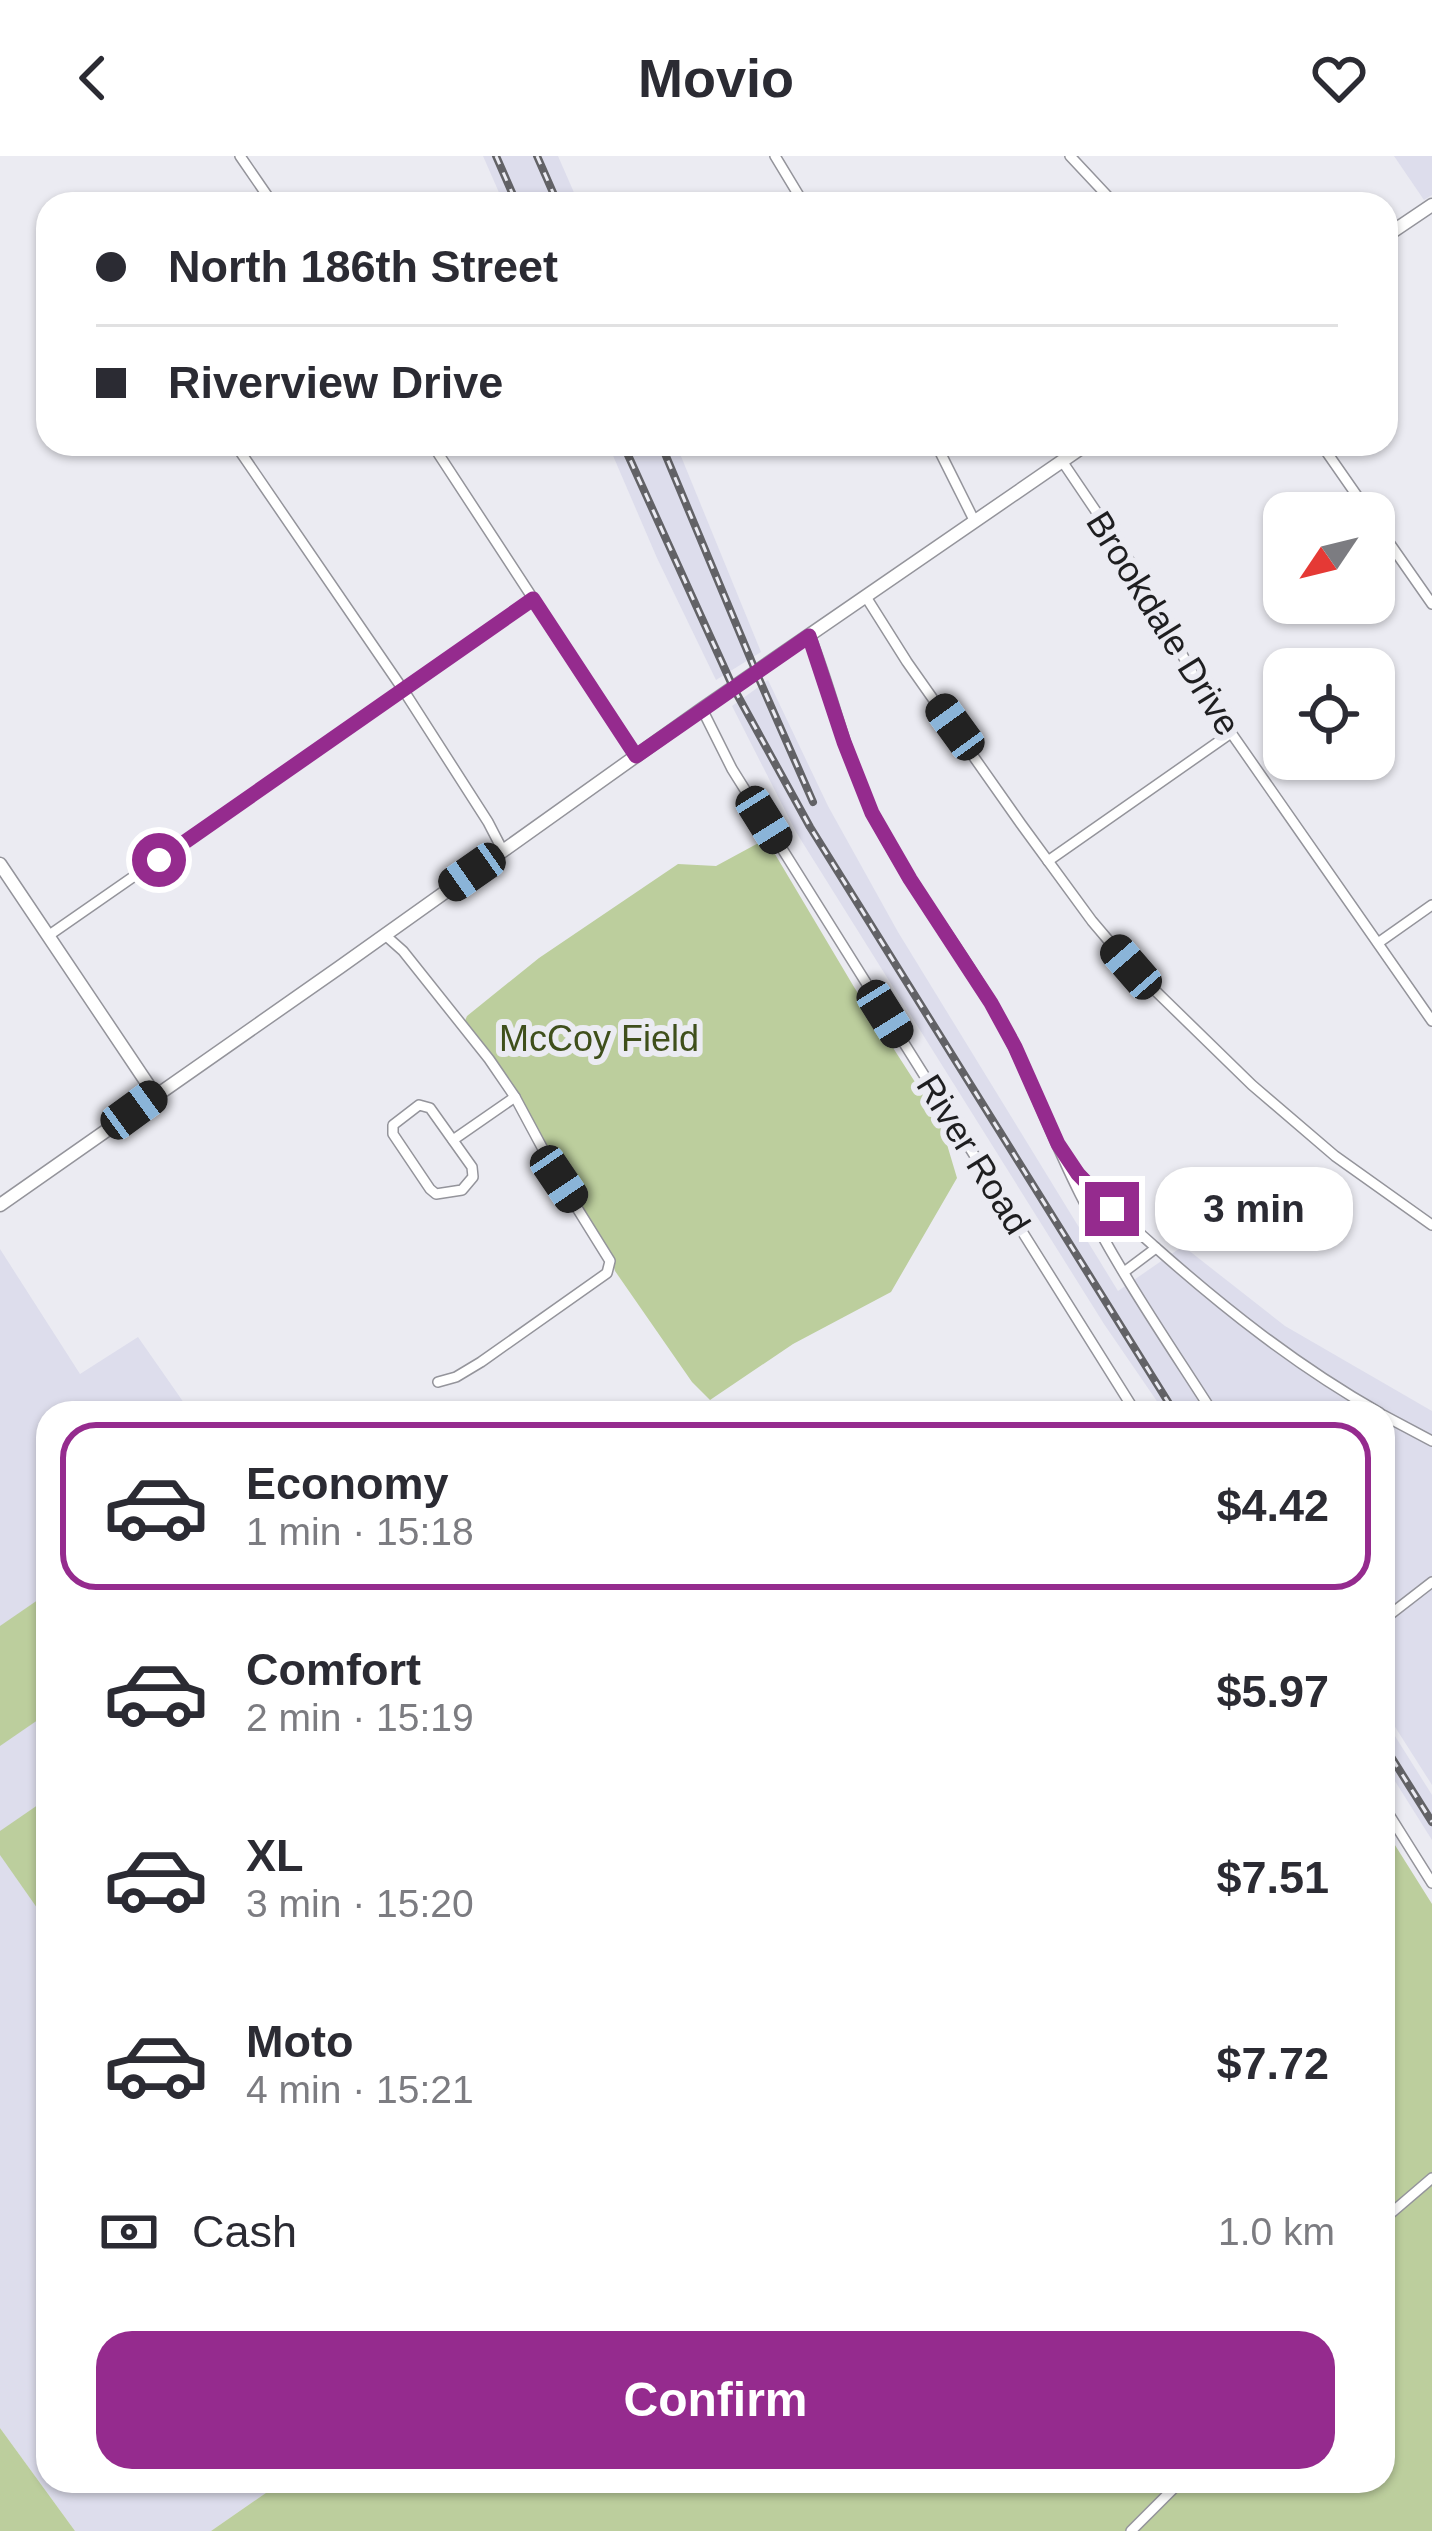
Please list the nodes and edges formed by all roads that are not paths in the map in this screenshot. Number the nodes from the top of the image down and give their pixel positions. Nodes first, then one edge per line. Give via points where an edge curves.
1 (240, 156) edge
2 (775, 156) edge
3 (1070, 156) edge
4 (265, 192) edge
5 (797, 192) edge
6 (1104, 192) edge
7 (1432, 205) edge
8 (1398, 228) edge
9 (243, 456) edge
10 (439, 456) edge
11 (942, 456) edge
12 (1069, 456) edge
13 (1329, 456) edge
14 (1062, 461) junction
15 (1354, 492) edge
16 (975, 522) junction
17 (1395, 550) edge
18 (866, 597) junction
19 (533, 599) junction
20 (1432, 604) edge
21 (809, 636) junction
22 (404, 691) junction
23 (702, 709) junction
24 (1231, 734) junction
25 (636, 756) junction
26 (503, 851) junction
27 (1048, 861) junction
28 (0, 864) edge
29 (1432, 905) edge
30 (385, 935) junction
31 (48, 936) junction
32 (1378, 943) junction
33 (1432, 1021) edge
34 (155, 1095) junction
35 (515, 1097) junction
36 (453, 1140) junction
37 (1058, 1144) junction
38 (0, 1205) edge
39 (1432, 1225) edge
40 (1156, 1248) junction
41 (1124, 1272) junction
42 (438, 1382) dead end
43 (1128, 1401) edge
44 (1205, 1401) edge
45 (1361, 1401) edge
46 (1395, 1421) edge
47 (1432, 1441) edge
48 (1432, 1582) edge
49 (1395, 1611) edge
50 (1395, 1824) edge
51 (1432, 1883) edge
52 (1432, 2178) edge
53 (1395, 2210) edge
54 (1169, 2493) edge
55 (1131, 2531) edge

1 - 4 street
2 - 5 street
3 - 6 street
7 - 8 street
9 - 22 street
10 - 19 street
11 - 16 street
12 - 14 street
13 - 15 street
14 - 16 street
14 - 24 street, Brookdale Drive
16 - 18 street
17 - 20 street
18 - 21 street
18 - 27 street
19 - 22 street
19 - 25 street
21 - 23 street
21 - 37 street via 872,813 991,1003
22 - 26 street
22 - 31 street
23 - 25 street
23 - 43 street, River Road
24 - 27 street
24 - 32 street, Brookdale Drive
25 - 26 street
26 - 30 street
27 - 39 street via 1106,938 1196,1032 1335,1156
28 - 31 street
29 - 32 street
30 - 34 street
30 - 35 street
31 - 34 street
32 - 33 street, Brookdale Drive
34 - 38 street
35 - 36 street
35 - 42 street via 610,1267 481,1362
36 - 36 street via 473,1177 462,1190 436,1194 399,1146 394,1125 424,1106
37 - 40 street via 1089,1186
37 - 41 street
40 - 41 street
40 - 45 street via 1268,1342
41 - 44 street
46 - 47 street
48 - 49 street
50 - 51 street
52 - 53 street
54 - 55 street

